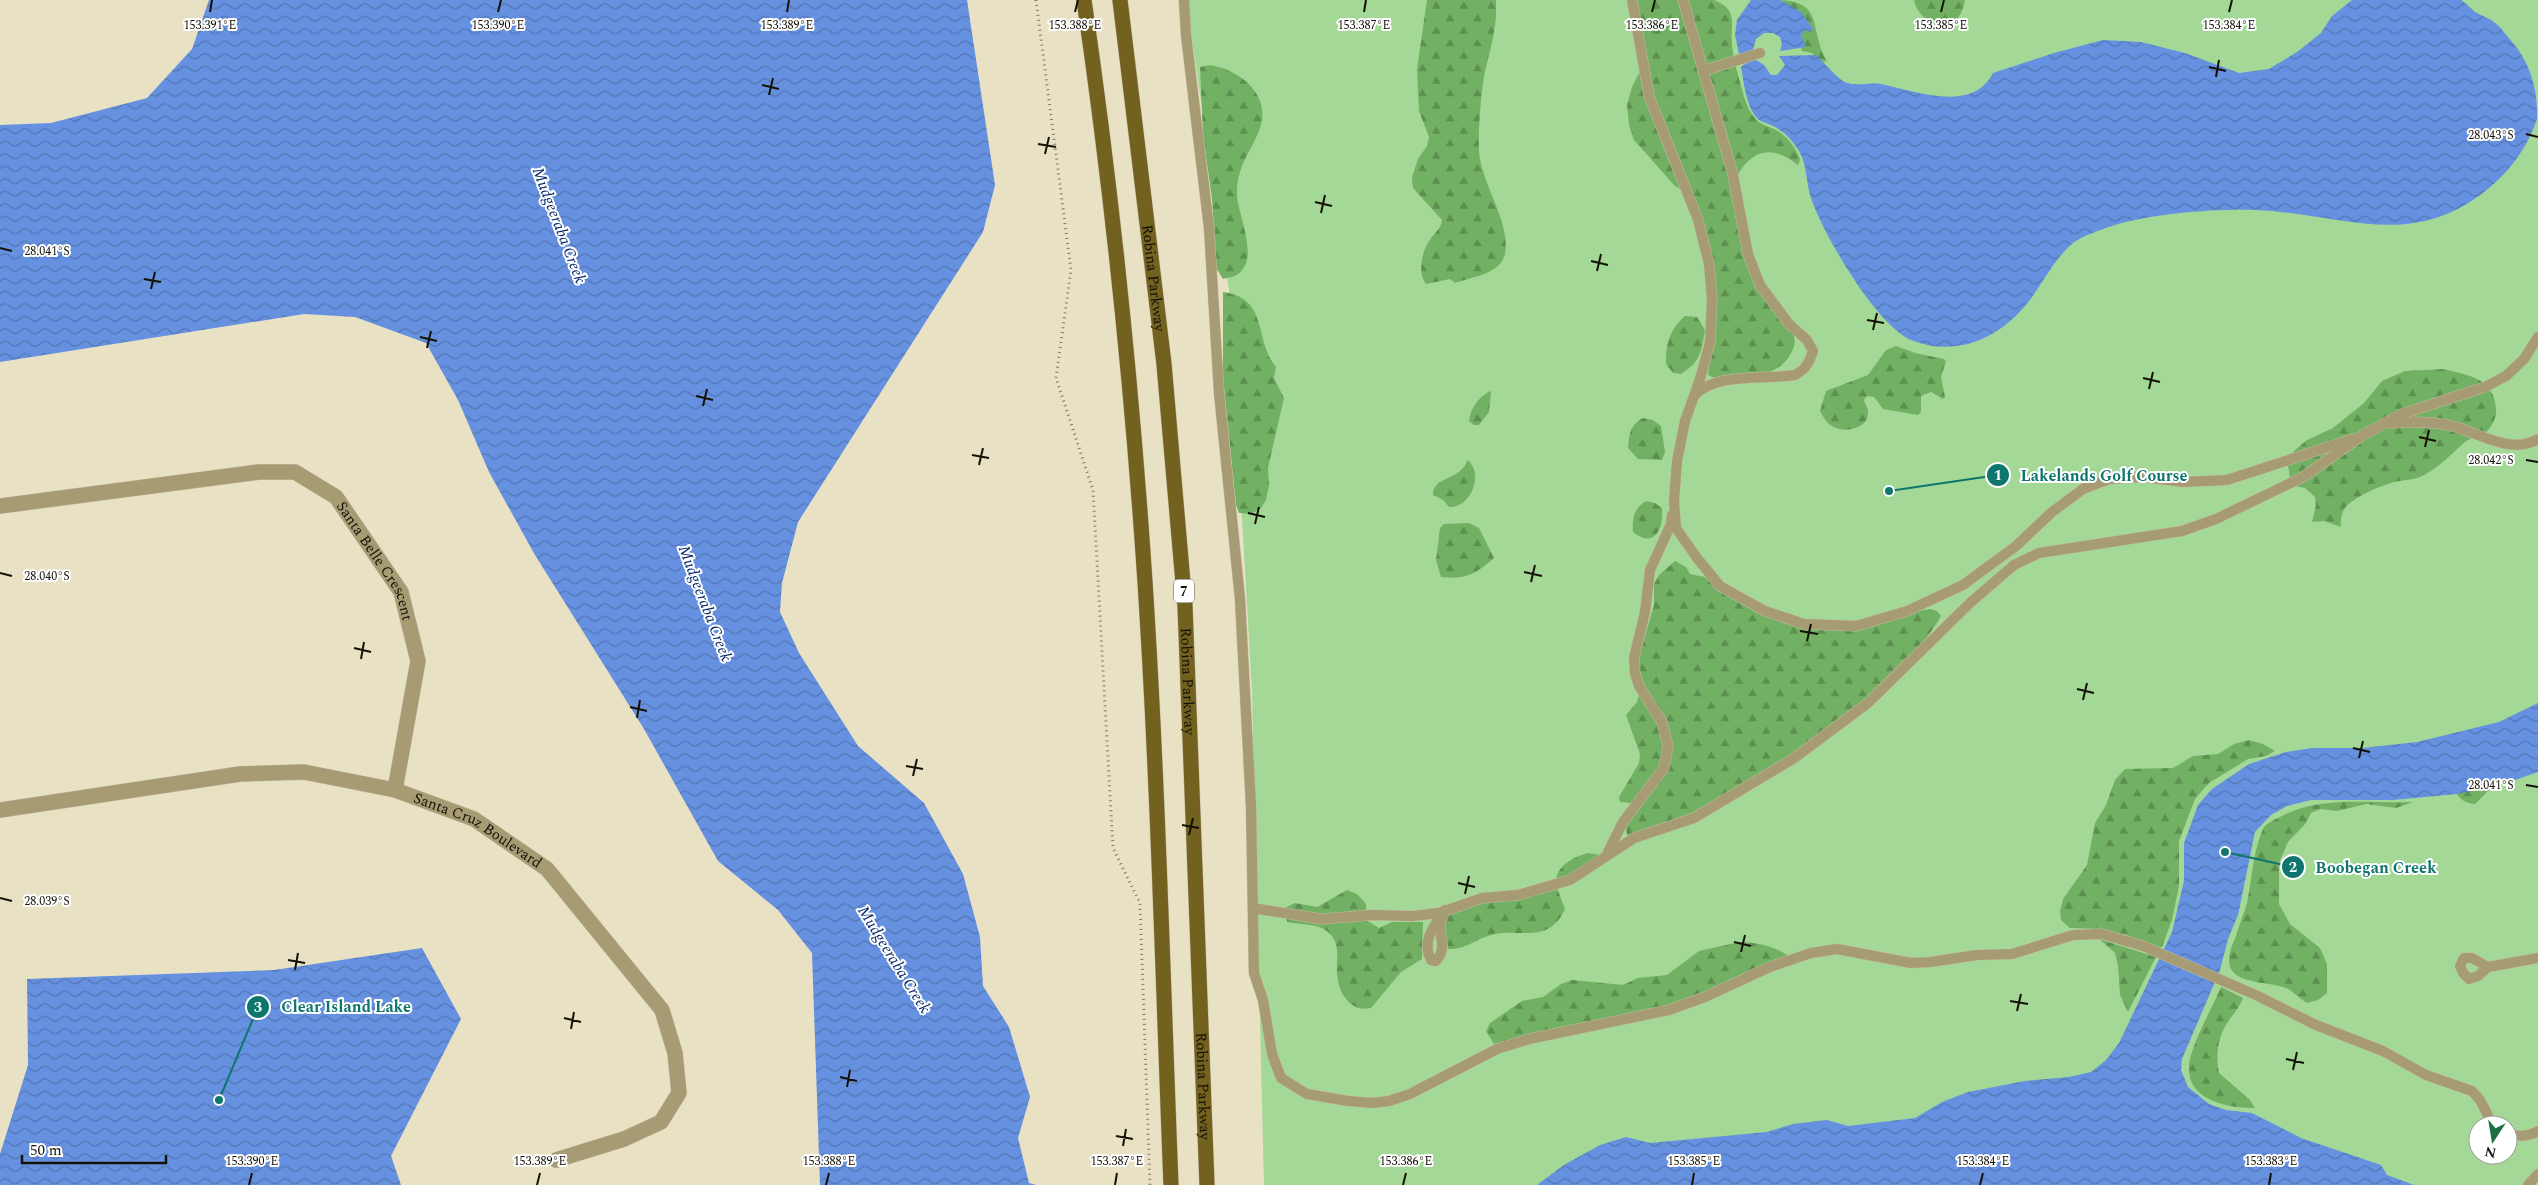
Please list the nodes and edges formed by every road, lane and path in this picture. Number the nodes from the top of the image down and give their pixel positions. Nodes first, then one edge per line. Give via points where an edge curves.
1 (1036, 0) edge
2 (1084, 0) edge
3 (1120, 0) edge
4 (1184, 0) edge
5 (1632, 0) edge
6 (1683, 0) edge
7 (1760, 53) dead end
8 (1704, 71) junction
9 (2538, 337) edge
10 (1706, 358) junction
11 (1716, 382) junction
12 (1694, 396) junction
13 (2386, 423) junction
14 (2363, 435) junction
15 (2538, 439) edge
16 (1674, 499) junction
17 (0, 506) edge
18 (1663, 543) junction
19 (1687, 543) junction
20 (396, 790) junction
21 (0, 810) edge
22 (1620, 829) junction
23 (1634, 838) junction
24 (1605, 856) junction
25 (1254, 908) junction
26 (2538, 958) edge
27 (2488, 967) dead end
28 (2487, 1115) edge
29 (2538, 1131) edge
30 (2518, 1135) edge
31 (556, 1160) dead end
32 (2538, 1174) edge
33 (1150, 1185) edge
34 (1170, 1185) edge
35 (1207, 1185) edge
36 (2528, 1185) edge

1 - 33 path via 1071,270 1056,378 1093,490 1113,848 1140,903
2 - 34 main road via 1115,242 1145,581 1156,786
3 - 35 main road, Robina Parkway / 7 via 1164,364 1185,606
4 - 25 lane via 1210,228 1219,392 1240,600
5 - 10 lane via 1649,96 1698,220 1708,264 1712,299
6 - 8 lane
7 - 8 lane
8 - 11 lane via 1760,285 1776,309 1807,340 1813,351 1804,371 1794,375
9 - 13 lane via 2524,359 2506,376 2485,387 2402,414
10 - 11 lane via 1705,377
10 - 12 lane
11 - 12 lane
12 - 16 lane via 1677,461
13 - 14 lane
13 - 15 lane via 2431,422 2503,444 2522,444
14 - 19 lane via 2227,480 2109,479 2068,500 2016,546 1963,585 1907,611 1856,626 1804,624 1765,611 1720,586
14 - 23 lane via 2303,477 2216,519 2182,531 2039,553 2014,565 1978,595 1868,703 1793,759 1694,818
16 - 18 lane via 1671,524
16 - 19 lane via 1676,528
17 - 20 street, Santa Belle Crescent via 259,472 295,472 336,497 401,592 418,661
18 - 19 lane via 1677,536
18 - 22 lane via 1650,570 1645,612 1634,658 1639,686 1662,722 1668,746 1664,768
20 - 21 street, Santa Cruz Boulevard via 304,772 240,774
20 - 31 street, Santa Cruz Boulevard via 474,819 547,869 662,1010 675,1053 679,1093 661,1122 624,1139
22 - 23 lane via 1623,838
22 - 24 lane
23 - 24 lane
24 - 25 lane via 1570,880 1518,895 1482,898 1413,916 1321,919
25 - 28 lane via 1254,972 1263,1000 1272,1054 1281,1078 1307,1094 1372,1103 1389,1101 1410,1094 1497,1049 1669,1010 1811,953 1837,949 1911,962 1930,962 2012,954 2074,935 2102,934 2143,946 2258,996 2316,1026 2383,1051 2426,1075 2472,1091
26 - 27 lane
29 - 30 lane
32 - 36 lane

